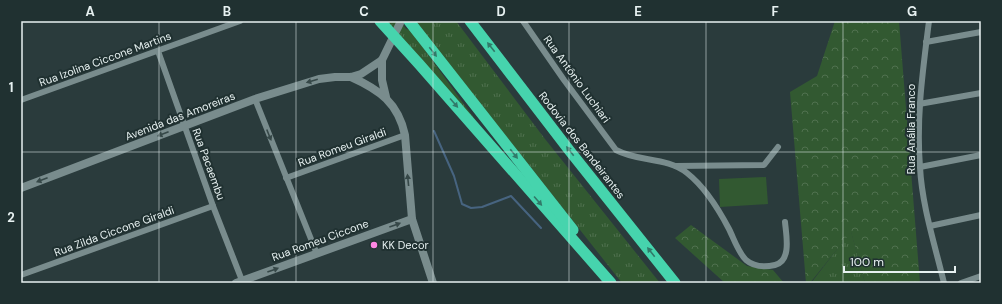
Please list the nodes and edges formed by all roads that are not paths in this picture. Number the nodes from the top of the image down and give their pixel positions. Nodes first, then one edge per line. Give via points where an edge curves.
1 (240, 21) edge
2 (374, 21) edge
3 (380, 21) edge
4 (401, 21) edge
5 (409, 21) edge
6 (470, 21) edge
7 (523, 21) edge
8 (928, 21) edge
9 (981, 32) edge
10 (400, 42) junction
11 (926, 42) junction
12 (158, 51) junction
13 (384, 57) junction
14 (351, 77) junction
15 (981, 93) edge
16 (386, 97) junction
17 (255, 99) junction
18 (21, 100) edge
19 (919, 104) junction
20 (184, 126) junction
21 (405, 135) junction
22 (778, 147) dead end
23 (981, 155) edge
24 (676, 166) junction
25 (920, 167) junction
26 (286, 178) junction
27 (21, 188) edge
28 (213, 206) junction
29 (981, 215) edge
30 (412, 219) junction
31 (785, 222) dead end
32 (930, 226) junction
33 (317, 254) junction
34 (21, 275) edge
35 (981, 276) edge
36 (241, 282) edge
37 (433, 283) edge
38 (612, 283) edge
39 (675, 283) edge
40 (944, 283) edge
41 (961, 283) edge

1 - 12 street, Rua Izolina Ciccone Martins
2 - 10 highway
3 - 10 highway
4 - 13 main road
5 -> 38 highway via 541,188
39 -> 6 highway, Rodovia dos Bandeirantes
7 - 24 street, Rua Antônio Luchiari via 616,150
8 - 11 street, Rua Anália Franco
9 - 11 street
10 -> 38 highway
11 - 19 street, Rua Anália Franco
12 - 18 street, Rua Izolina Ciccone Martins
12 - 20 street, Rua Pacaembu
13 - 14 main road, Avenida das Amoreiras via 367,71
13 - 16 main road, Avenida das Amoreiras via 382,80
14 - 16 main road, Avenida das Amoreiras
14 -> 17 main road, Avenida das Amoreiras via 319,79
15 - 19 street
16 - 21 main road, Avenida das Amoreiras via 400,116
17 - 20 main road, Avenida das Amoreiras
17 -> 26 street
19 - 25 street, Rua Anália Franco
20 -> 27 main road, Avenida das Amoreiras
20 - 28 street, Rua Pacaembu
21 - 26 street, Rua Romeu Giraldi
30 -> 21 main road, Avenida das Amoreiras
22 - 24 street via 764,165
23 - 25 street
24 - 31 street via 697,181 705,191 726,222 741,252 751,264 777,265 784,258 787,243
25 - 32 street, Rua Anália Franco
26 - 33 street
28 - 34 street, Rua Zilda Ciccone Giraldi
28 - 36 street, Rua Pacaembu
29 - 32 street
33 -> 30 main road, Rua Romeu Ciccone
30 - 37 main road, Avenida das Amoreiras
32 - 40 street, Rua Anália Franco
36 -> 33 main road, Rua Romeu Ciccone
35 - 41 street

